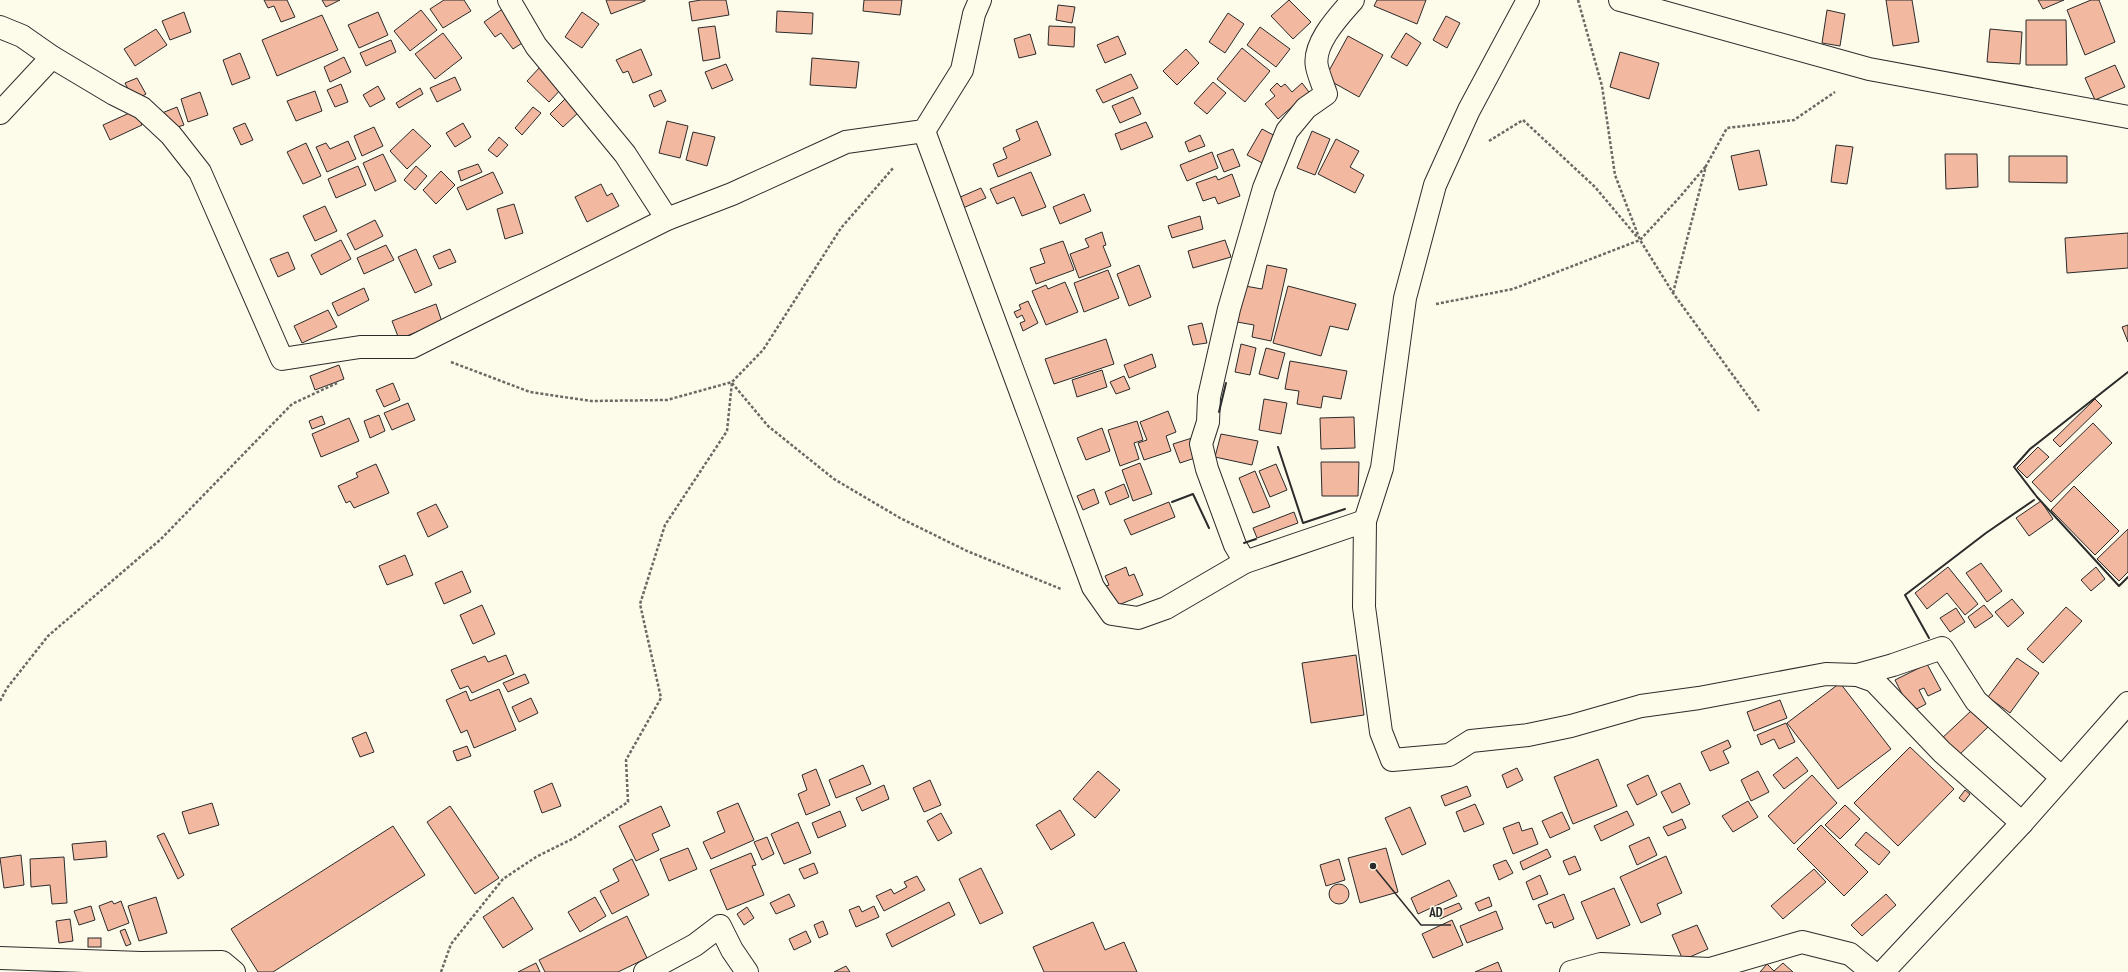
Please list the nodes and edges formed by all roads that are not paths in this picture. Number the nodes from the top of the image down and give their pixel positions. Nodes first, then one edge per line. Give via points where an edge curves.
1 (509, 0) edge
2 (980, 0) edge
3 (1353, 0) edge
4 (1528, 0) edge
5 (1620, 0) edge
6 (0, 27) edge
7 (52, 57) junction
8 (0, 113) edge
9 (2128, 117) edge
10 (924, 131) junction
11 (668, 219) junction
12 (1365, 521) junction
13 (1246, 562) junction
14 (1857, 675) junction
15 (2128, 703) edge
16 (2061, 777) junction
17 (2022, 823) junction
18 (0, 958) edge
19 (234, 972) edge
20 (645, 972) edge
21 (747, 972) edge
22 (1571, 972) edge
23 (1872, 972) edge
24 (1883, 972) edge

1 - 11 street via 536,46 625,154
2 - 10 street via 974,14 962,70
3 - 13 street via 1333,24 1319,47 1316,66 1326,94 1306,108 1287,131 1264,188 1229,309 1209,397 1208,422 1201,444 1207,469 1235,545
4 - 12 street via 1469,110 1435,185 1405,298 1382,468
5 - 9 street via 1869,69
6 - 7 street via 22,36
7 - 8 street
7 - 11 street via 142,108 171,135 200,172 282,359 360,347 412,347
10 - 11 street via 846,142 732,194
10 - 13 street via 1093,588 1112,614 1138,618 1166,608
12 - 13 street
12 - 14 street via 1364,607 1381,732 1392,760 1449,755 1471,741 1528,735 1642,706 1826,674
14 - 16 street via 1942,648 1976,701
14 - 17 street via 1874,681 1942,752
15 - 16 street
16 - 17 street
17 - 24 street
18 - 19 street via 141,963 222,962
20 - 21 street via 694,945 720,926
22 - 23 street via 1601,964 1710,969 1802,942 1850,954

